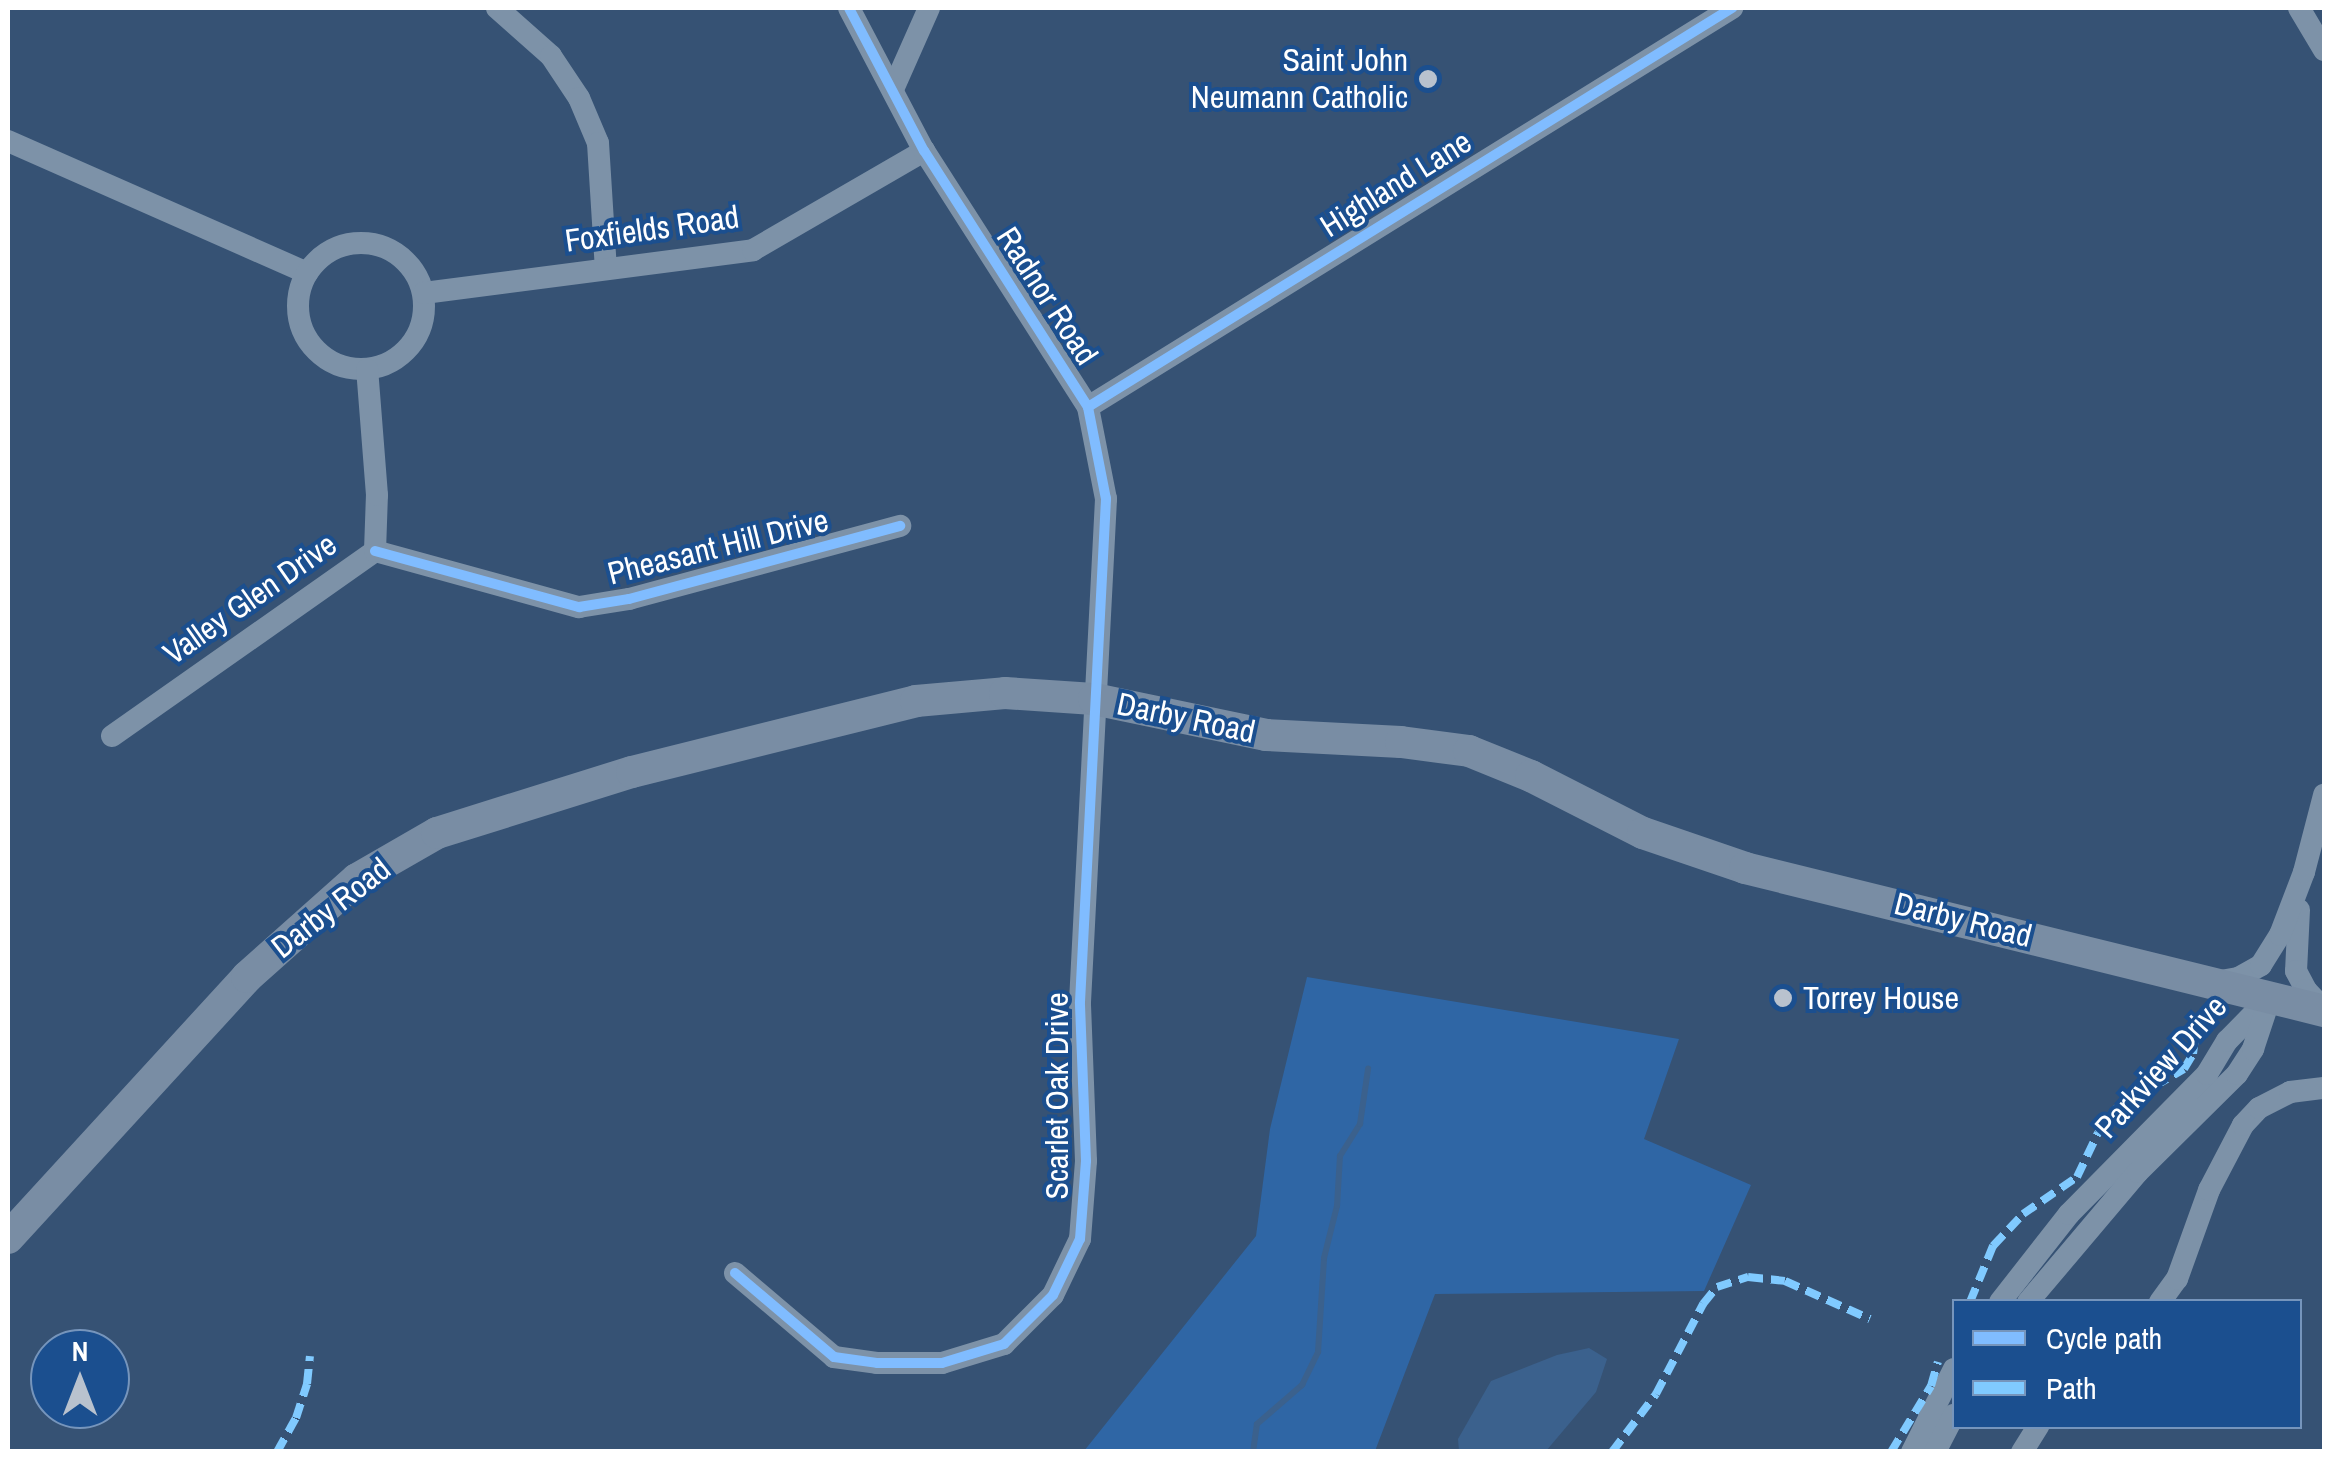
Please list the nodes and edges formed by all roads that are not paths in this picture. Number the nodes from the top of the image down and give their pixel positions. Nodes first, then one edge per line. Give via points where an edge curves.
1 (497, 8) edge
2 (850, 8) edge
3 (930, 8) edge
4 (1732, 8) edge
5 (2299, 8) edge
6 (2324, 50) edge
7 (894, 87) junction
8 (8, 141) edge
9 (924, 151) junction
10 (606, 269) junction
11 (307, 273) junction
12 (424, 293) junction
13 (367, 369) junction
14 (1088, 407) junction
15 (900, 526) dead end
16 (374, 551) junction
17 (1094, 698) junction
18 (112, 736) dead end
19 (2324, 795) edge
20 (2304, 872) junction
21 (2214, 982) junction
22 (2271, 996) junction
23 (2324, 1010) edge
24 (2324, 1088) edge
25 (2101, 1196) junction
26 (8, 1238) edge
27 (736, 1273) dead end
28 (2003, 1299) edge
29 (2030, 1299) edge
30 (2162, 1299) edge
31 (1952, 1372) edge
32 (1952, 1418) edge
33 (2036, 1429) edge
34 (1912, 1452) edge
35 (1935, 1452) edge
36 (2022, 1452) edge

1 - 10 street via 550,56 580,98 598,143
2 - 7 street, Radnor Road
3 - 7 street
4 - 14 street, Highland Lane
5 - 6 street
7 - 9 street, Radnor Road
8 - 11 street
9 - 10 street, Foxfields Road via 753,250
9 - 14 street, Radnor Road
10 - 12 street, Foxfields Road
11 - 12 street via 338,247 371,244 403,258
11 - 13 street via 298,308 306,336 330,360
12 - 13 street via 412,344
13 - 16 street, Valley Glen Drive via 377,496
14 - 17 street, Radnor Road via 1106,499
15 - 16 street, Pheasant Hill Drive via 580,607
16 - 18 street, Valley Glen Drive
17 - 21 main road, Darby Road via 1266,735 1469,751 1643,833 1727,862
17 - 26 main road, Darby Road via 1005,692 875,709 632,772 437,833 357,879 247,976
17 - 27 street, Scarlet Oak Drive via 1080,1002 1086,1161 1080,1239 1054,1295 1004,1344 942,1363 878,1363 834,1357
19 - 20 street
20 - 21 street via 2280,935 2260,965
20 - 23 street via 2294,959 2306,990
21 - 22 main road, Darby Road
22 - 23 main road, Darby Road
22 - 25 street, Parkview Drive via 2246,1063
24 - 30 street via 2290,1092 2243,1125
25 - 28 street, Parkview Drive
25 - 29 street, Parkview Drive
31 - 34 street
32 - 35 street
33 - 36 street

